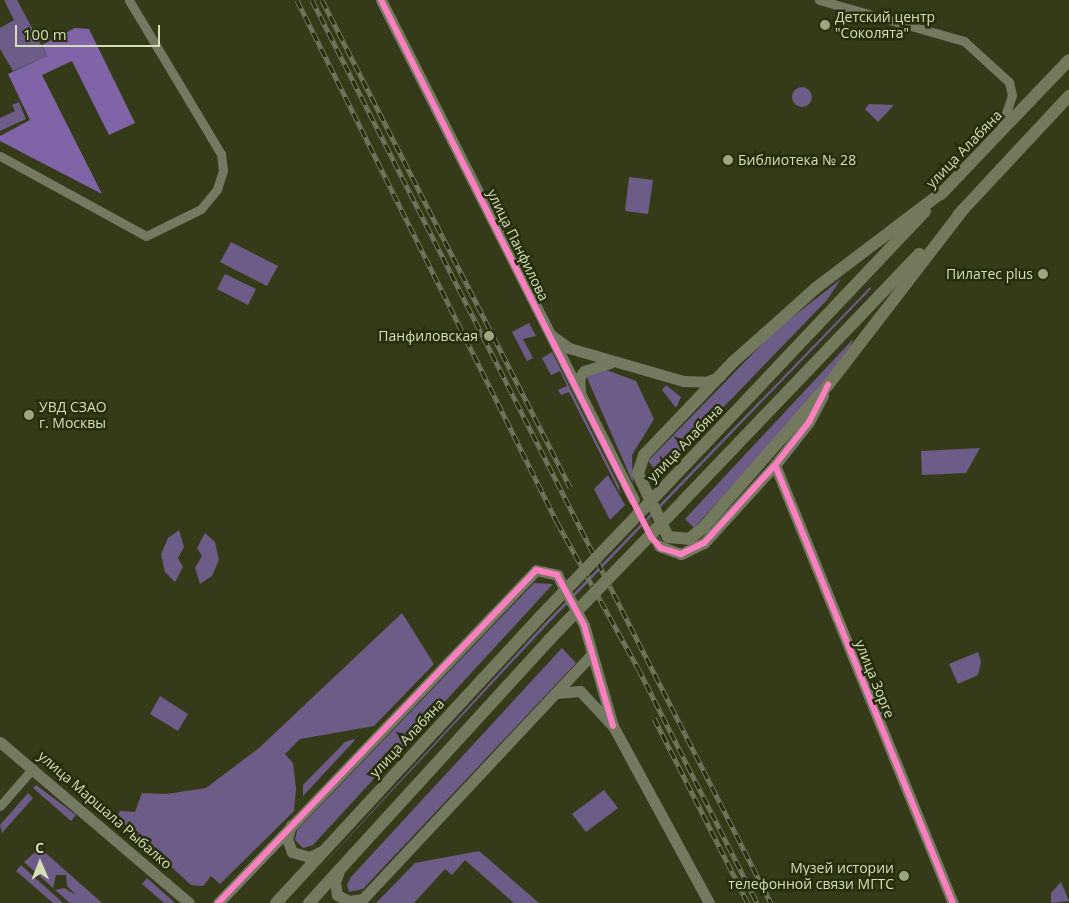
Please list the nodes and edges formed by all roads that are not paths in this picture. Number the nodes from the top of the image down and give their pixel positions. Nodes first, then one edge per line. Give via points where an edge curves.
1 (129, 0) edge
2 (381, 0) edge
3 (819, 0) edge
4 (1069, 60) edge
5 (1069, 96) edge
6 (994, 138) junction
7 (0, 156) edge
8 (945, 190) junction
9 (963, 210) junction
10 (548, 332) junction
11 (617, 363) junction
12 (720, 376) junction
13 (828, 385) junction
14 (581, 395) junction
15 (775, 465) junction
16 (634, 500) tunnel mouth
17 (660, 547) dead end
18 (590, 656) junction
19 (557, 693) junction
20 (613, 726) junction
21 (0, 742) edge
22 (33, 768) junction
23 (0, 806) edge
24 (291, 825) junction
25 (325, 849) junction
26 (339, 871) junction
27 (361, 901) edge
28 (189, 903) edge
29 (218, 903) edge
30 (276, 903) edge
31 (309, 903) edge
32 (709, 903) edge
33 (953, 903) edge

1 - 7 street via 220,154 223,170 217,189 201,209 146,236
2 - 10 street, улица Панфилова
3 - 6 street via 956,37 973,48 1011,87 1009,110
4 - 6 main road, улица Алабяна
5 - 9 main road
6 - 8 main road, улица Алабяна
8 - 12 main road via 817,287
8 - 25 main road, улица Алабяна, bridge
9 - 13 main road
9 - 26 main road, bridge via 549,640
10 - 11 street via 568,348
10 - 14 street, улица Панфилова
11 - 12 street via 683,381 706,382
11 - 14 street via 602,363 584,371 579,378
12 - 13 main road via 638,464 641,482 672,539 689,538 703,528
13 - 15 street via 809,422
14 - 16 street, улица Панфилова
15 - 17 street via 696,549 681,554
15 - 33 street, улица Зорге
18 - 19 street
18 - 20 street
18 - 24 street via 584,625 558,576 536,570
19 - 20 street via 580,691
19 - 27 street
20 - 32 street
21 - 22 street, улица Маршала Рыбалко
22 - 23 street
22 - 28 street, улица Маршала Рыбалко
24 - 25 street via 287,840 292,852 310,857
24 - 29 street
25 - 30 main road, улица Алабяна
26 - 27 street via 335,887 341,900
26 - 31 main road

